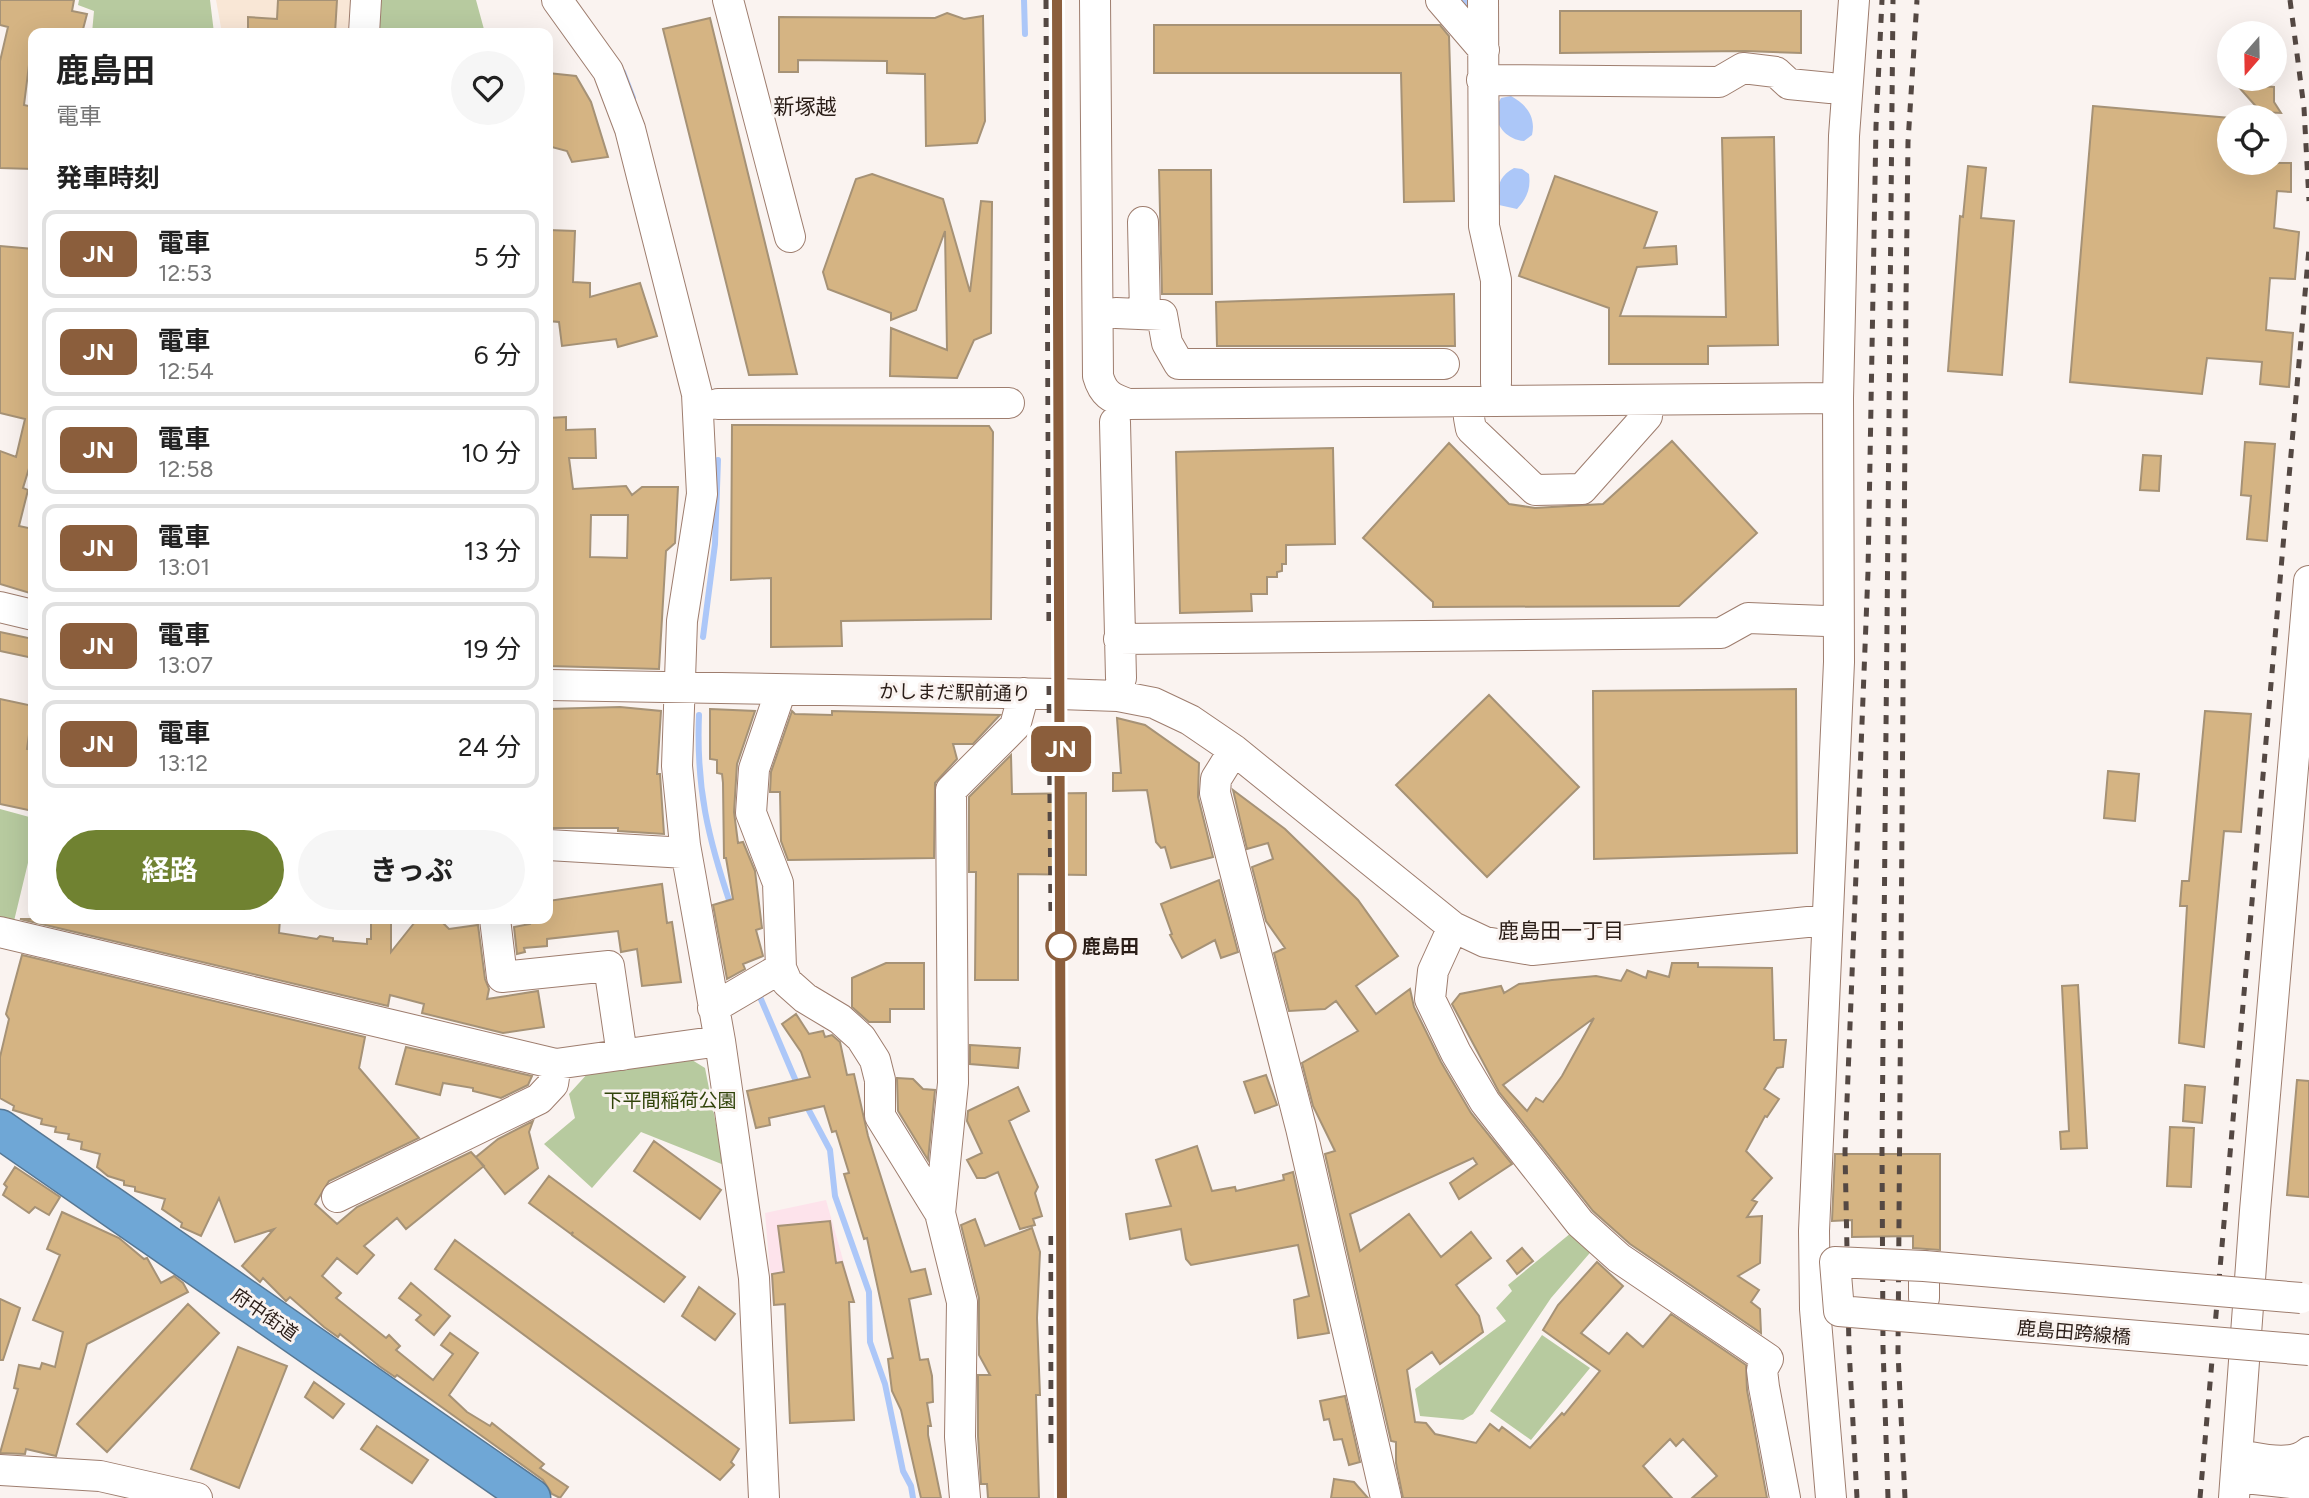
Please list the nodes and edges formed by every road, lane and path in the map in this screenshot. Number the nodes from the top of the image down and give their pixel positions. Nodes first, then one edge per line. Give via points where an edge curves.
1 (366, 0) edge
2 (557, 0) edge
3 (728, 0) edge
4 (1095, 0) edge
5 (1441, 0) edge
6 (1483, 0) edge
7 (1854, 0) edge
8 (365, 28) edge
9 (1483, 50) junction
10 (1482, 80) junction
11 (1830, 88) dead end
12 (1143, 222) dead end
13 (790, 237) dead end
14 (1444, 363) dead end
15 (1496, 383) dead end
16 (1838, 398) junction
17 (1009, 403) dead end
18 (718, 404) dead end
19 (1647, 416) dead end
20 (1469, 418) dead end
21 (1115, 422) dead end
22 (2309, 581) edge
23 (0, 607) edge
24 (28, 614) edge
25 (1826, 621) dead end
26 (1119, 639) junction
27 (1121, 678) dead end
28 (553, 685) edge
29 (678, 689) junction
30 (781, 690) junction
31 (1024, 693) junction
32 (1234, 750) junction
33 (553, 845) edge
34 (686, 853) junction
35 (496, 924) edge
36 (1453, 926) junction
37 (1826, 931) junction
38 (0, 932) edge
39 (782, 968) junction
40 (713, 1008) junction
41 (720, 1041) junction
42 (622, 1055) junction
43 (556, 1064) junction
44 (0, 1129) edge
45 (337, 1197) dead end
46 (940, 1213) junction
47 (1924, 1266) junction
48 (1923, 1298) dead end
49 (2301, 1298) dead end
50 (1827, 1310) junction
51 (2309, 1350) edge
52 (2309, 1452) edge
53 (0, 1471) edge
54 (2236, 1477) edge
55 (2309, 1485) edge
56 (197, 1498) edge
57 (531, 1498) edge
58 (764, 1498) edge
59 (965, 1498) edge
60 (1386, 1498) edge
61 (1785, 1498) edge
62 (1831, 1498) edge

1 - 8 street
2 - 29 street via 608,71 630,129 698,394 702,494 682,621
3 - 13 street
4 - 16 street via 1098,376 1110,398 1128,404
5 - 9 street
6 - 9 street
7 - 16 street via 1844,136
9 - 10 street
10 - 11 street via 1719,82 1743,68 1776,72 1789,84
10 - 15 street via 1484,226 1496,280
12 - 14 street via 1130,313 1162,316 1167,342 1179,364
16 - 37 street via 1839,662
17 - 18 street
19 - 20 street via 1582,489 1558,490 1535,490 1471,429
21 - 26 street
22 - 54 street
23 - 24 street
25 - 26 street via 1748,618 1721,633
26 - 27 street
28 - 29 street, かしまだ駅前通り
29 - 30 street, かしまだ駅前通り
29 - 34 street via 677,766
30 - 31 street, かしまだ駅前通り
30 - 39 street via 754,769 751,813 778,883
31 - 32 street, かしまだ駅前通り via 1118,696 1154,703 1190,720
31 - 46 street via 1015,726 951,790 953,1083
32 - 36 street, かしまだ駅前通り
32 - 60 street via 1216,779 1215,793 1301,1128
33 - 34 street
34 - 40 street
35 - 42 street via 502,977 609,966
36 - 37 street, かしまだ駅前通り via 1485,942 1532,950
36 - 61 street via 1433,971 1430,999 1456,1053 1485,1102 1580,1223 1619,1258 1768,1359 1762,1370 1764,1387
37 - 50 street via 1814,1231
38 - 43 street
39 - 40 street
39 - 46 street via 788,982 805,998 861,1038 875,1060 880,1080 880,1116
40 - 41 street
41 - 42 street
41 - 58 street via 754,1278
42 - 43 street
43 - 45 street via 553,1084 539,1099
44 - 57 highway, 府中街道
46 - 59 street via 962,1302 960,1437
47 - 48 street
47 - 49 street, bridge
47 - 50 street, bridge via 1835,1262
50 - 51 street, 鹿島田跨線橋, bridge
50 - 62 street
52 - 54 street via 2300,1460
53 - 56 street via 100,1476
54 - 55 street

